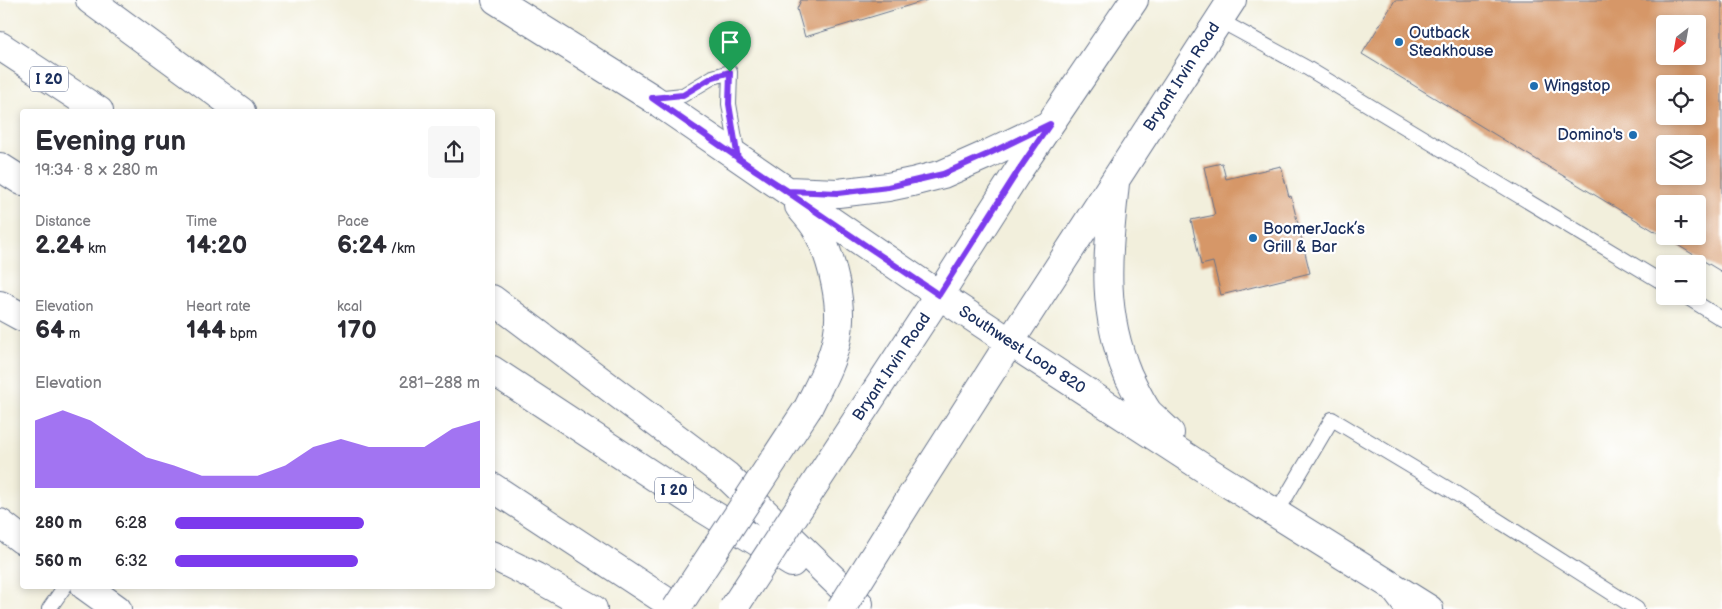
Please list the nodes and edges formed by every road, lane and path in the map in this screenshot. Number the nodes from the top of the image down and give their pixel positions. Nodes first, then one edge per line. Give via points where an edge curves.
1 (90, 0) edge
2 (496, 0) edge
3 (1134, 0) edge
4 (1225, 10) edge
5 (0, 46) edge
6 (652, 98) junction
7 (96, 109) edge
8 (238, 109) edge
9 (1050, 124) junction
10 (738, 159) junction
11 (0, 167) edge
12 (1116, 178) junction
13 (20, 181) edge
14 (788, 191) junction
15 (1656, 279) edge
16 (939, 295) junction
17 (495, 301) edge
18 (0, 305) edge
19 (1700, 305) edge
20 (20, 316) edge
21 (1722, 318) edge
22 (1010, 342) junction
23 (495, 372) edge
24 (1208, 471) junction
25 (495, 489) edge
26 (1276, 514) junction
27 (0, 523) edge
28 (20, 538) edge
29 (495, 557) edge
30 (63, 589) edge
31 (89, 589) edge
32 (1402, 598) edge
33 (856, 607) edge
34 (49, 609) edge
35 (117, 609) edge
36 (593, 609) edge
37 (677, 609) edge
38 (734, 609) edge
39 (1429, 609) edge
40 (1637, 609) edge

1 - 8 main road
2 - 6 main road, Southwest Loop 820
3 - 9 main road, Bryant Irvin Road
4 - 12 main road, Bryant Irvin Road
4 - 15 lane via 1307,68
5 - 7 main road, I 20
6 - 10 main road, Southwest Loop 820
6 - 10 lane via 683,95 713,77 730,72 729,104
9 - 14 main road via 943,174 912,182 838,193
9 - 16 main road, Bryant Irvin Road
10 - 14 main road, Southwest Loop 820
11 - 13 main road
12 - 22 main road, Bryant Irvin Road
12 - 24 main road via 1107,261 1113,329 1133,385 1147,411
14 - 16 main road, Southwest Loop 820
14 - 37 main road, bridge via 817,230 831,263 838,302 838,337 827,371 808,408
16 - 22 main road, Southwest Loop 820
16 - 38 main road, Bryant Irvin Road, bridge
17 - 33 main road via 726,476
18 - 20 main road
19 - 21 lane
22 - 24 main road, Southwest Loop 820
22 - 33 main road, Bryant Irvin Road, bridge via 933,463
23 - 33 main road, I 20
24 - 26 main road, Southwest Loop 820
25 - 37 main road
26 - 32 main road, Southwest Loop 820
26 - 40 lane via 1332,419
27 - 28 main road
29 - 36 main road
30 - 34 lane
31 - 35 main road
32 - 39 main road, Southwest Loop 820

